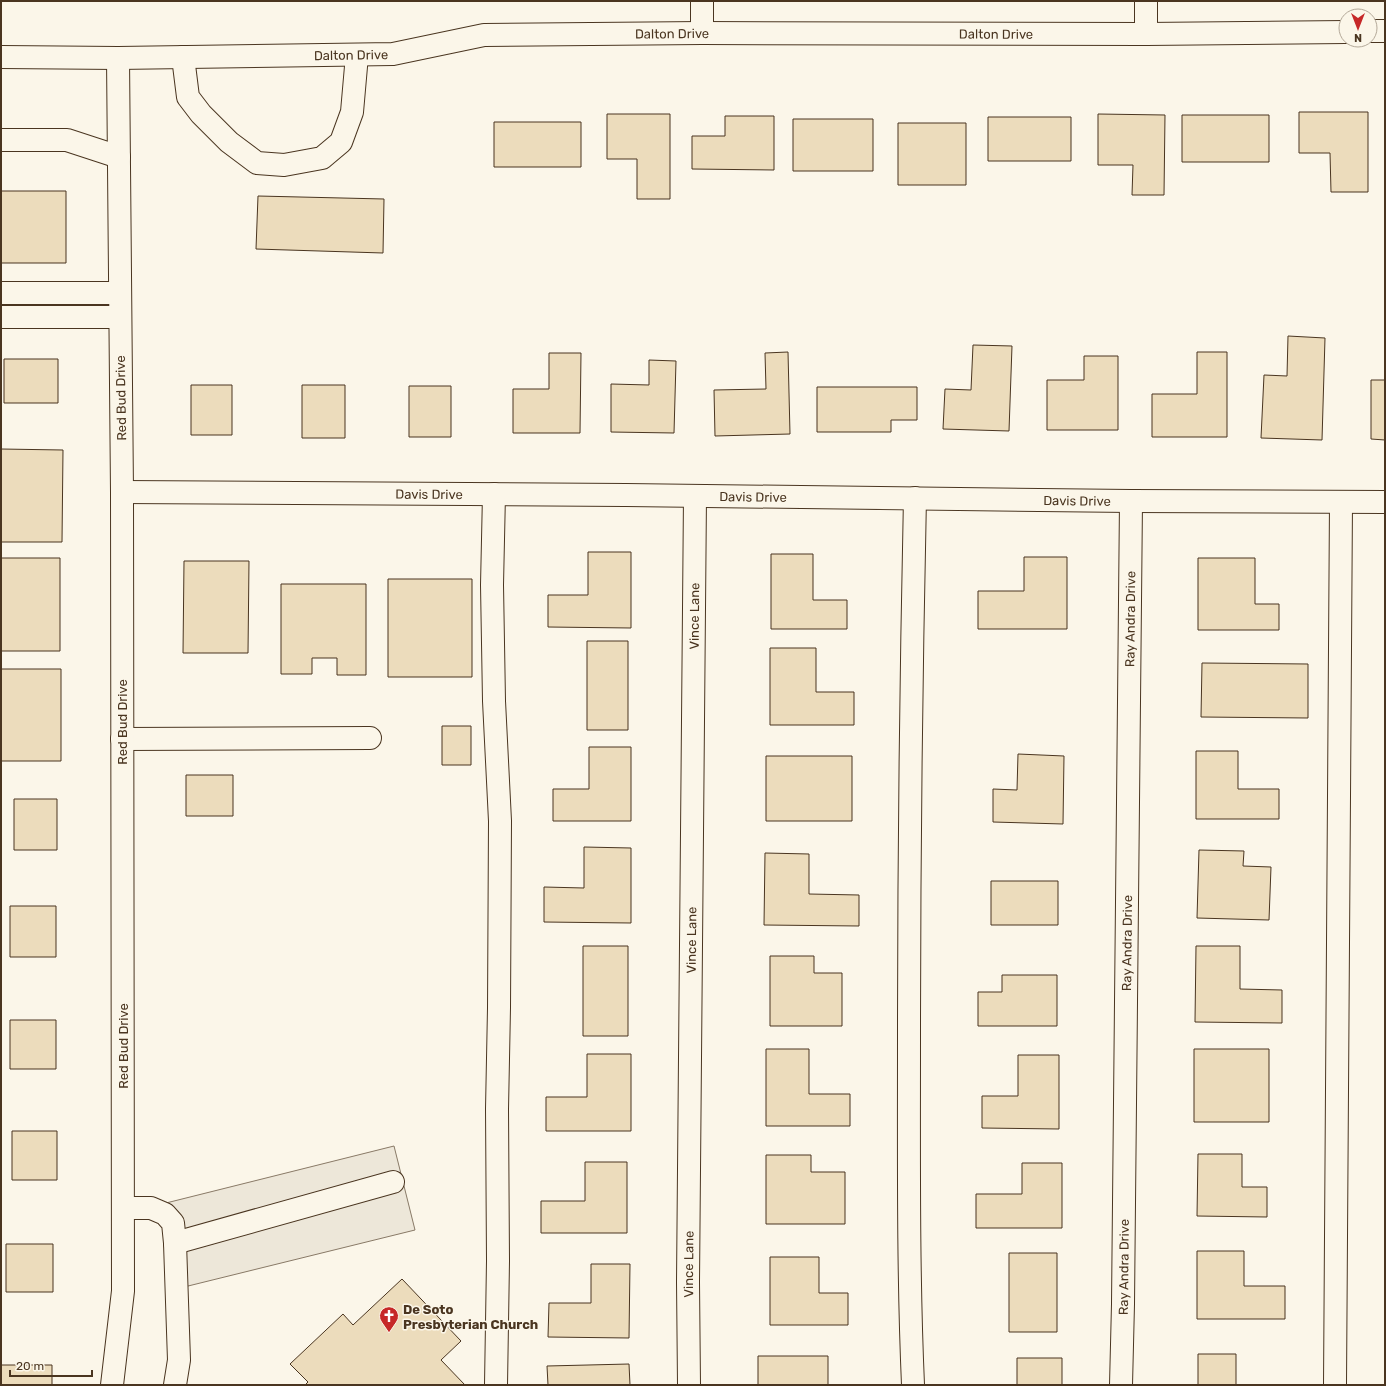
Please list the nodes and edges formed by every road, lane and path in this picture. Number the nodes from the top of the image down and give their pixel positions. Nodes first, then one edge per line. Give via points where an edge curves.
1 (702, 1) edge
2 (1146, 1) edge
3 (1338, 32) edge
4 (702, 33) junction
5 (1146, 34) junction
6 (357, 55) junction
7 (1, 57) edge
8 (183, 57) junction
9 (118, 58) junction
10 (1, 140) edge
11 (119, 157) junction
12 (120, 292) junction
13 (1, 293) edge
14 (1, 316) edge
15 (120, 316) junction
16 (122, 492) junction
17 (494, 494) junction
18 (695, 496) junction
19 (915, 498) junction
20 (1131, 501) junction
21 (1341, 502) junction
22 (1385, 502) edge
23 (370, 738) dead end
24 (122, 739) junction
25 (393, 1182) dead end
26 (123, 1208) junction
27 (175, 1243) junction
28 (112, 1385) edge
29 (175, 1385) edge
30 (496, 1385) edge
31 (689, 1385) edge
32 (913, 1385) edge
33 (1120, 1385) edge
34 (1335, 1385) edge

1 - 4 street
2 - 5 street
3 - 5 street, Dalton Drive
4 - 5 street, Dalton Drive
4 - 6 street, Dalton Drive via 484,35 393,54
6 - 8 street, Dalton Drive
6 - 8 street via 352,112 341,142 322,158 284,165 257,163 229,142 201,114 188,97
7 - 9 street, Dalton Drive
8 - 9 street, Dalton Drive
9 - 11 street, Red Bud Drive
10 - 11 street via 67,140
11 - 12 street, Red Bud Drive
12 - 13 street
12 - 15 street, Red Bud Drive
14 - 15 street
15 - 16 street, Red Bud Drive
16 - 17 street, Davis Drive
16 - 24 street, Red Bud Drive
17 - 18 street, Davis Drive
17 - 30 street via 492,593 500,821
18 - 19 street, Davis Drive
18 - 31 street, Vince Lane
19 - 20 street, Davis Drive
19 - 32 street via 909,916 909,1222
20 - 21 street, Davis Drive
20 - 33 street, Ray Andra Drive
21 - 22 street, Davis Drive
21 - 34 street
23 - 24 street
24 - 26 street, Red Bud Drive
25 - 27 street
26 - 27 street via 151,1208 164,1214 173,1223
26 - 28 street, Red Bud Drive via 123,1291
27 - 29 street via 179,1360

